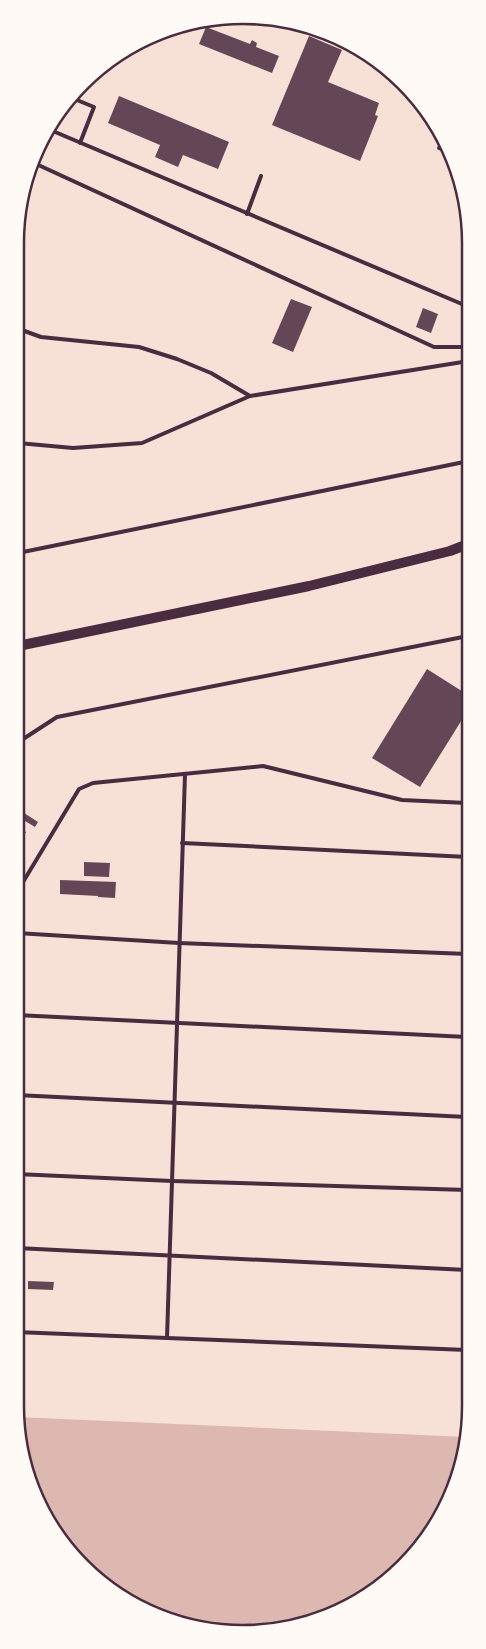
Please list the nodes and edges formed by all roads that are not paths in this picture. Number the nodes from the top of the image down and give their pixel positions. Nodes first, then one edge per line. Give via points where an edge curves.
1 (76, 100) edge
2 (54, 132) edge
3 (80, 143) junction
4 (38, 165) edge
5 (261, 176) dead end
6 (247, 214) junction
7 (462, 304) edge
8 (24, 332) edge
9 (462, 347) edge
10 (462, 362) edge
11 (250, 396) junction
12 (24, 444) edge
13 (462, 462) edge
14 (462, 546) edge
15 (24, 552) edge
16 (462, 637) edge
17 (24, 645) edge
18 (24, 739) edge
19 (185, 774) junction
20 (462, 803) edge
21 (182, 843) junction
22 (462, 857) edge
23 (24, 880) edge
24 (24, 933) edge
25 (179, 943) junction
26 (462, 954) edge
27 (24, 1015) edge
28 (177, 1022) junction
29 (462, 1037) edge
30 (24, 1095) edge
31 (174, 1102) junction
32 (462, 1117) edge
33 (24, 1174) edge
34 (172, 1181) junction
35 (462, 1190) edge
36 (24, 1248) edge
37 (170, 1255) junction
38 (462, 1270) edge
39 (24, 1332) edge
40 (167, 1338) junction
41 (462, 1350) edge

1 - 3 lane via 94,108
2 - 3 lane
3 - 6 lane
4 - 9 lane via 434,347
5 - 6 lane
6 - 7 lane
8 - 11 lane via 41,337 139,347 211,373
10 - 11 lane
11 - 12 lane via 142,443 73,448
13 - 15 lane
14 - 17 main road via 309,586
16 - 18 lane via 57,717
19 - 20 lane via 263,766 402,800
19 - 21 lane
19 - 23 lane via 93,783 79,789
21 - 22 lane
21 - 25 lane
24 - 25 lane
25 - 26 lane
25 - 28 lane
27 - 28 lane
28 - 29 lane
28 - 31 lane
30 - 31 lane
31 - 32 lane
31 - 34 lane
33 - 34 lane
34 - 35 lane
34 - 37 lane
36 - 37 lane
37 - 38 lane
37 - 40 lane
39 - 40 lane
40 - 41 lane

